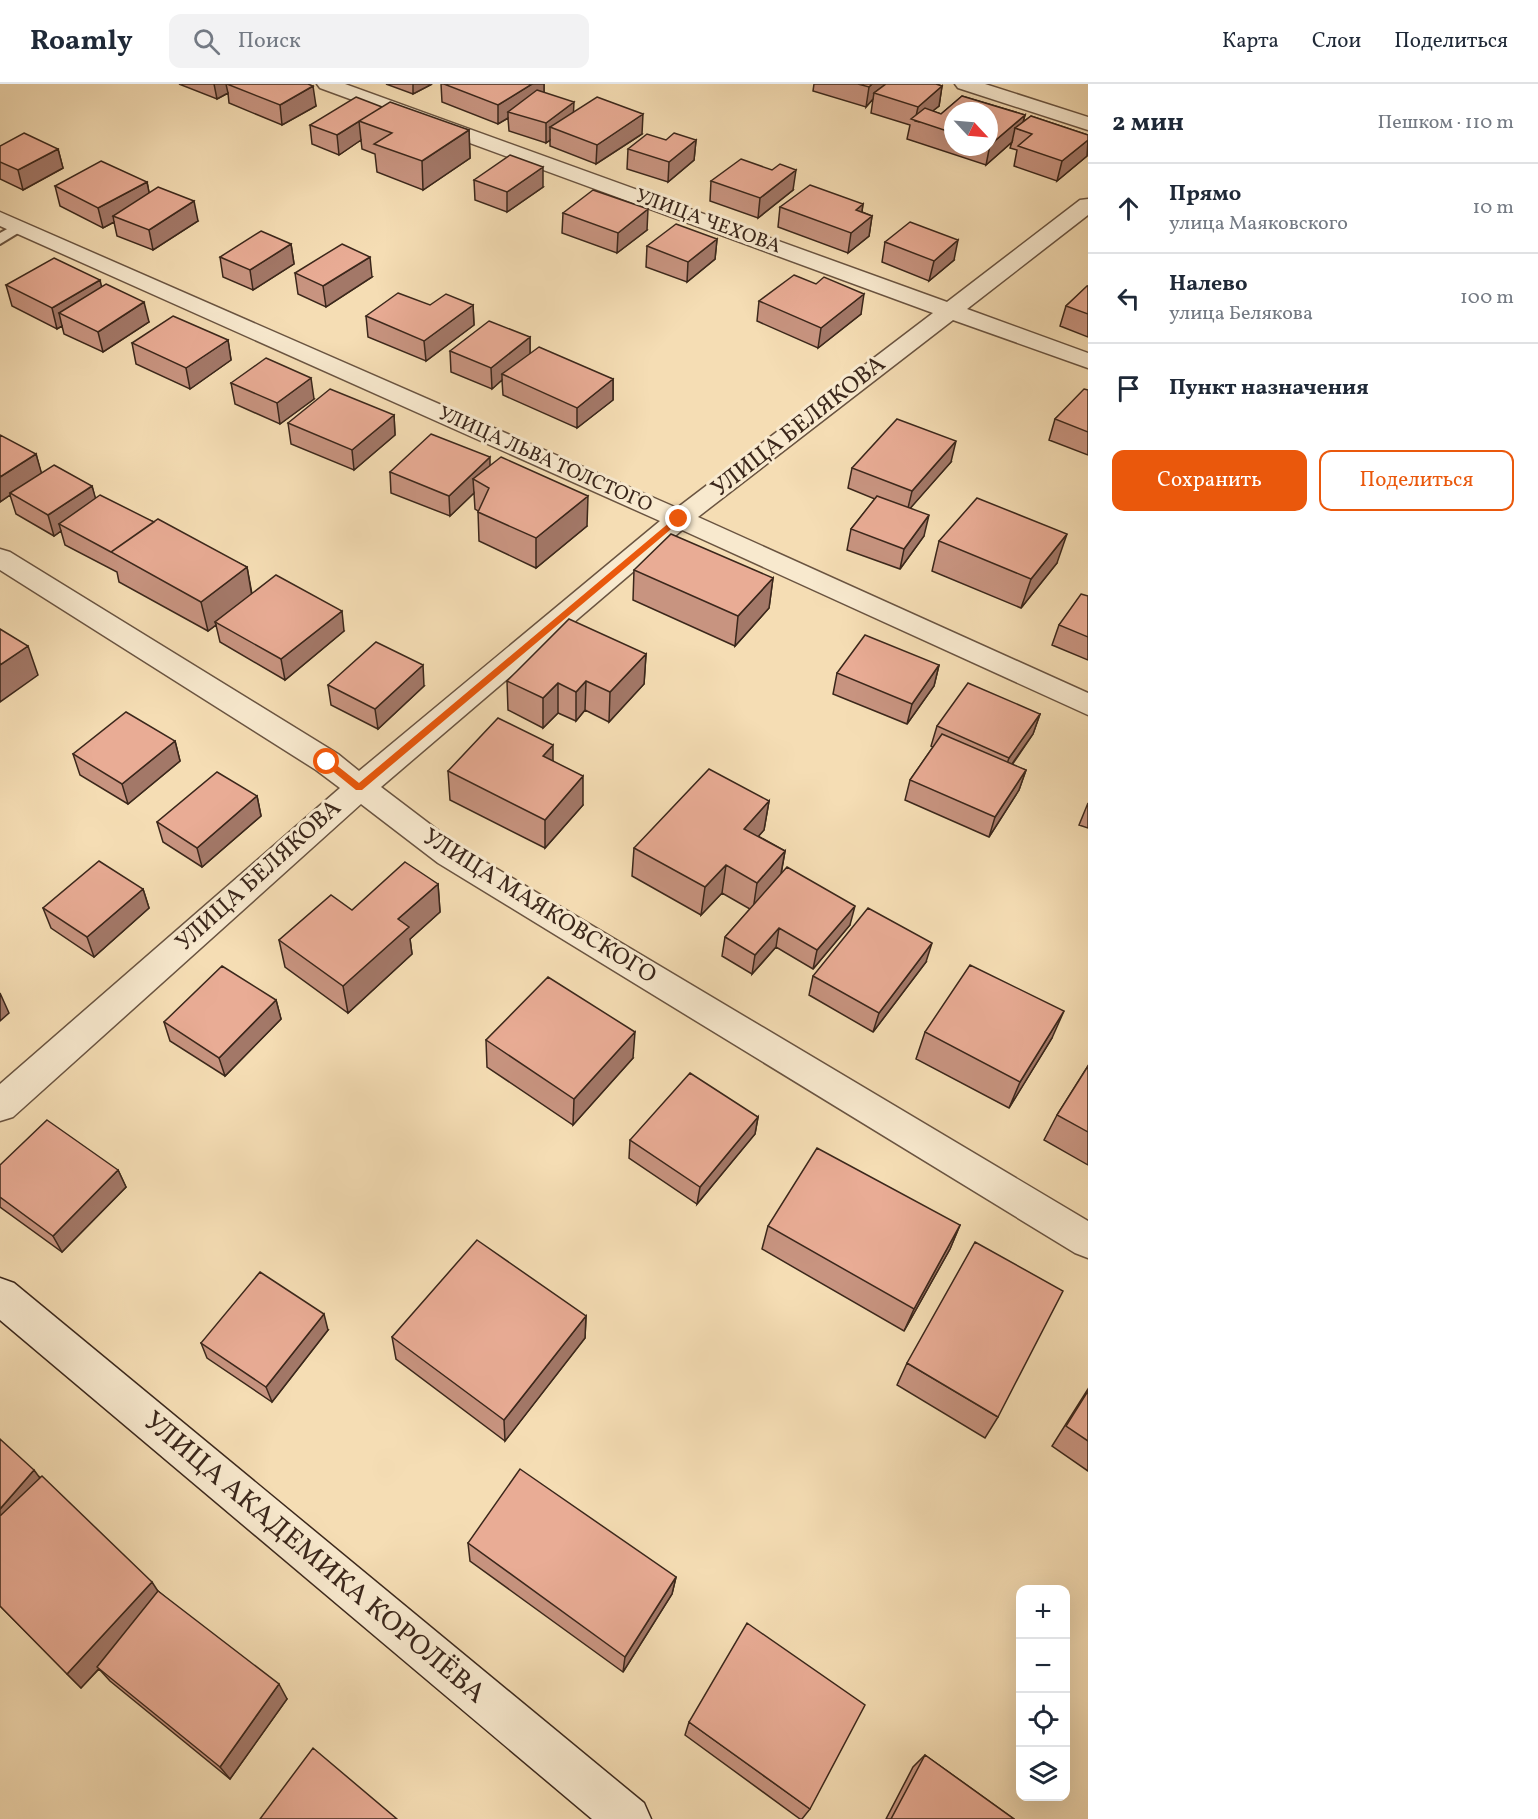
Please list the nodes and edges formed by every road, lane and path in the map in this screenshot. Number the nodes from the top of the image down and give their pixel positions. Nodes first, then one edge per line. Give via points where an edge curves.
1 (327, 84) edge
2 (965, 84) edge
3 (1088, 124) edge
4 (1088, 205) edge
5 (6, 228) edge
6 (951, 309) junction
7 (1088, 361) edge
8 (679, 519) junction
9 (0, 558) edge
10 (1088, 705) edge
11 (359, 788) junction
12 (0, 1106) edge
13 (1088, 1241) edge
14 (0, 1296) edge
15 (628, 1819) edge

1 - 6 street, УЛИЦА ЧЕХОВА
2 - 3 street
4 - 6 street, УЛИЦА БЕЛЯКОВА
5 - 8 street, УЛИЦА ЛЬВА ТОЛСТОГО
6 - 7 street, УЛИЦА ЧЕХОВА
6 - 8 street, УЛИЦА БЕЛЯКОВА
8 - 10 street, УЛИЦА ЛЬВА ТОЛСТОГО
8 - 11 street, УЛИЦА БЕЛЯКОВА
9 - 11 street, УЛИЦА МАЯКОВСКОГО via 327,762
11 - 12 street, УЛИЦА БЕЛЯКОВА
11 - 13 street, УЛИЦА МАЯКОВСКОГО via 449,855
14 - 15 street, УЛИЦА АКАДЕМИКА КОРОЛЁВА

